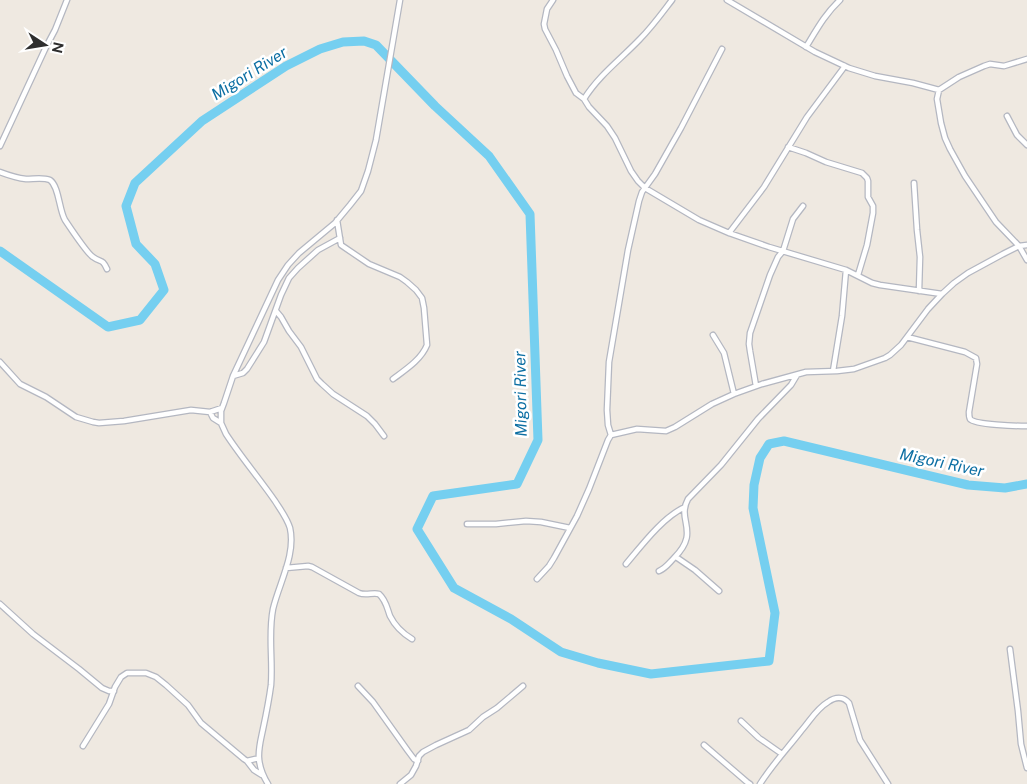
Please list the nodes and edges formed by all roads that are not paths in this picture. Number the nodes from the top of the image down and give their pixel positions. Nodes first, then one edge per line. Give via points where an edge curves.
1 (67, 0) edge
2 (400, 0) edge
3 (553, 0) edge
4 (672, 0) edge
5 (727, 0) edge
6 (840, 0) edge
7 (806, 47) junction
8 (722, 49) dead end
9 (1027, 58) edge
10 (844, 66) junction
11 (939, 90) junction
12 (584, 99) junction
13 (1007, 116) dead end
14 (1027, 145) edge
15 (0, 146) edge
16 (788, 147) junction
17 (0, 172) edge
18 (914, 183) dead end
19 (645, 188) junction
20 (803, 206) dead end
21 (337, 220) junction
22 (729, 233) junction
23 (340, 238) junction
24 (1027, 245) edge
25 (1019, 246) junction
26 (783, 251) junction
27 (1027, 260) edge
28 (107, 269) dead end
29 (846, 270) junction
30 (858, 275) junction
31 (919, 291) junction
32 (942, 294) junction
33 (276, 311) junction
34 (713, 335) dead end
35 (907, 337) junction
36 (0, 362) edge
37 (833, 371) junction
38 (797, 375) junction
39 (233, 376) junction
40 (393, 379) dead end
41 (756, 386) junction
42 (734, 394) junction
43 (222, 408) junction
44 (210, 412) junction
45 (220, 423) junction
46 (1027, 426) edge
47 (611, 435) junction
48 (384, 436) dead end
49 (685, 508) junction
50 (467, 524) dead end
51 (570, 528) junction
52 (676, 556) junction
53 (626, 564) dead end
54 (286, 568) junction
55 (659, 571) dead end
56 (537, 579) dead end
57 (719, 591) dead end
58 (0, 604) edge
59 (412, 639) dead end
60 (1010, 649) dead end
61 (358, 686) dead end
62 (523, 686) dead end
63 (114, 691) junction
64 (741, 721) dead end
65 (704, 745) dead end
66 (83, 746) dead end
67 (782, 754) junction
68 (259, 758) junction
69 (248, 761) junction
70 (418, 761) junction
71 (1027, 768) edge
72 (263, 775) junction
73 (268, 784) edge
74 (400, 784) edge
75 (750, 784) edge
76 (760, 784) edge
77 (888, 784) edge

1 - 15 street
2 - 21 street via 368,171 361,191
3 - 12 street via 546,13 545,30 576,93
4 - 12 street via 641,39 610,68
5 - 7 street
6 - 7 street
7 - 10 street
8 - 19 street
9 - 11 street via 1004,66 984,66
10 - 11 street
10 - 16 street
11 - 25 street via 937,99 941,122 950,149 996,222
12 - 19 street via 607,126 631,171
13 - 14 street
16 - 22 street via 764,187
16 - 30 street via 862,173 867,178 873,213
17 - 28 street via 53,183 66,221 91,256 104,262
18 - 31 street via 920,256
19 - 22 street via 699,220
19 - 47 street via 633,227 609,362 607,410
20 - 26 street via 793,219
21 - 23 street
21 - 39 street via 288,265
22 - 26 street
23 - 33 street via 318,250 298,268 286,283
23 - 40 street via 341,245 369,264 407,282 422,298 427,345 413,363
24 - 25 street
25 - 27 street
25 - 32 street via 968,273
26 - 29 street
26 - 41 street via 770,275 750,333
29 - 30 street
29 - 37 street
30 - 31 street via 872,283
31 - 32 street
32 - 35 street
33 - 39 street via 264,342 250,365 243,373
33 - 48 street via 301,347 317,379 333,394 367,416
34 - 42 street via 724,353
35 - 37 street via 884,358 854,369
35 - 46 street via 965,352 976,358 969,412 972,421
36 - 44 street via 20,384 76,417 93,422 124,421 192,410
37 - 38 street
38 - 41 street
38 - 49 street via 692,495
39 - 43 street
41 - 42 street
42 - 47 street via 705,407 671,429 637,429
43 - 44 street
43 - 45 street
44 - 45 street
45 - 54 street via 286,519 291,545
47 - 51 street via 590,489
49 - 52 street via 688,534 684,547
49 - 53 street via 667,519
50 - 51 street via 526,521
51 - 56 street via 551,563
52 - 55 street
52 - 57 street
54 - 59 street via 312,567 359,593 379,594 396,627
54 - 68 street via 271,621 271,685
58 - 63 street via 102,688
60 - 71 street via 1021,744
61 - 70 street
62 - 70 street via 469,730 428,749
63 - 66 street
63 - 69 street via 124,674 156,677
64 - 67 street
65 - 75 street
67 - 76 street
67 - 77 street via 822,706 842,698 849,703 860,740
68 - 69 street
68 - 72 street
69 - 72 street
70 - 74 street via 411,775
72 - 73 street

